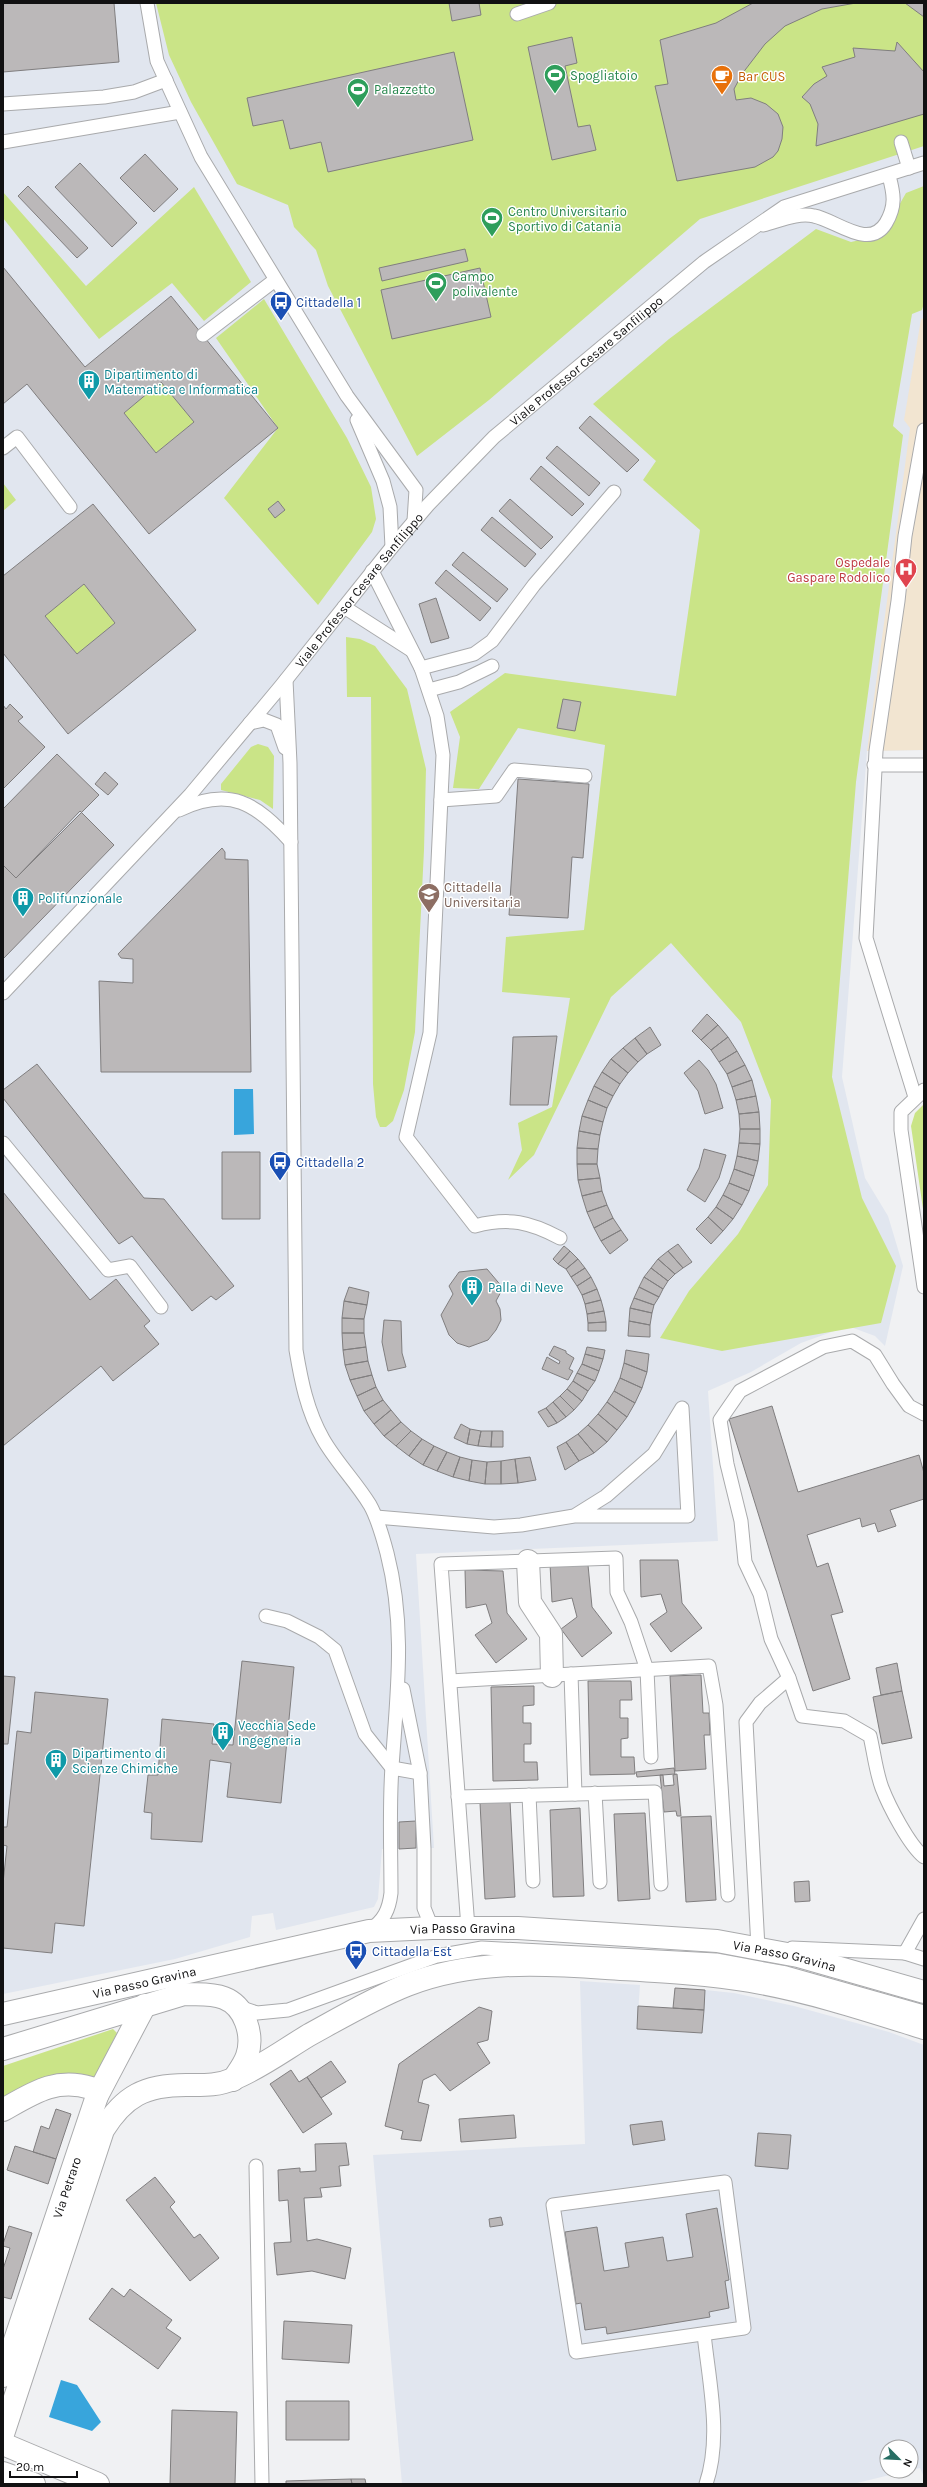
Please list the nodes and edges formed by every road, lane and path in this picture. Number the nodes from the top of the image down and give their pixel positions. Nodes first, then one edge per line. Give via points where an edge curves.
1 (147, 3) edge
2 (549, 3) edge
3 (517, 14) dead end
4 (166, 80) junction
5 (3, 104) edge
6 (180, 112) junction
7 (3, 142) edge
8 (901, 142) dead end
9 (924, 163) edge
10 (909, 168) junction
11 (889, 176) junction
12 (754, 228) junction
13 (275, 280) junction
14 (203, 335) dead end
15 (347, 396) junction
16 (924, 430) edge
17 (3, 448) edge
18 (614, 492) dead end
19 (70, 507) dead end
20 (414, 521) junction
21 (392, 547) junction
22 (372, 571) junction
23 (344, 607) junction
24 (413, 652) junction
25 (492, 666) dead end
26 (421, 668) junction
27 (286, 680) junction
28 (429, 690) junction
29 (250, 724) junction
30 (290, 763) junction
31 (874, 765) junction
32 (924, 765) edge
33 (584, 776) dead end
34 (441, 800) junction
35 (172, 813) junction
36 (291, 842) junction
37 (3, 993) edge
38 (919, 1093) edge
39 (3, 1143) edge
40 (560, 1238) dead end
41 (924, 1287) edge
42 (161, 1307) dead end
43 (924, 1414) edge
44 (574, 1516) junction
45 (376, 1517) junction
46 (528, 1561) junction
47 (266, 1616) dead end
48 (647, 1670) junction
49 (400, 1674) junction
50 (562, 1675) junction
51 (789, 1678) junction
52 (450, 1682) junction
53 (651, 1757) dead end
54 (392, 1768) junction
55 (420, 1773) junction
56 (595, 1793) junction
57 (575, 1794) junction
58 (530, 1795) junction
59 (458, 1797) junction
60 (924, 1857) edge
61 (533, 1881) dead end
62 (600, 1882) dead end
63 (661, 1884) dead end
64 (728, 1895) dead end
65 (924, 1919) edge
66 (432, 1928) junction
67 (468, 1928) junction
68 (369, 1931) junction
69 (758, 1948) junction
70 (905, 1953) junction
71 (254, 1958) junction
72 (924, 1959) edge
73 (924, 1992) edge
74 (145, 2005) junction
75 (239, 2007) junction
76 (924, 2012) edge
77 (3, 2014) edge
78 (924, 2028) edge
79 (3, 2049) edge
80 (233, 2080) junction
81 (97, 2096) junction
82 (3, 2110) edge
83 (256, 2166) dead end
84 (704, 2334) junction
85 (3, 2376) edge
86 (3, 2434) edge
87 (3, 2444) edge
88 (98, 2484) edge
89 (262, 2484) edge
90 (706, 2484) edge

1 - 4 lane via 157,61
2 - 3 lane
4 - 5 lane via 134,92 104,97
4 - 6 lane
6 - 7 lane
6 - 13 lane via 201,157
8 - 10 lane
9 - 10 lane, Viale Professor Cesare Sanfilippo
10 - 11 lane, Viale Professor Cesare Sanfilippo
11 - 12 lane, Viale Professor Cesare Sanfilippo via 784,207
11 - 12 lane via 894,207 884,225 876,233 863,235 830,221 804,215
12 - 20 lane, Viale Professor Cesare Sanfilippo via 704,262 494,438
13 - 14 lane
13 - 15 lane
15 - 20 lane via 416,490
15 - 21 lane via 383,481 391,513
16 - 31 lane via 905,536
17 - 19 lane via 17,437
18 - 26 lane via 534,585 492,641 474,654
20 - 21 lane, Viale Professor Cesare Sanfilippo
21 - 22 lane, Viale Professor Cesare Sanfilippo
22 - 23 lane, Viale Professor Cesare Sanfilippo
22 - 24 lane
23 - 24 lane
23 - 27 lane, Viale Professor Cesare Sanfilippo
24 - 26 lane
25 - 28 lane via 459,682
26 - 28 lane
27 - 29 lane, Viale Professor Cesare Sanfilippo
27 - 30 lane
28 - 34 lane via 437,716 443,755
29 - 30 lane via 264,720 277,725
29 - 35 lane, Viale Professor Cesare Sanfilippo
30 - 36 lane
31 - 32 lane
31 - 38 lane via 866,938
33 - 34 lane via 514,770 496,796
34 - 40 lane via 430,1033 406,1137 475,1226 496,1221 536,1225
35 - 36 lane via 212,798 242,801 258,810
35 - 37 lane, Viale Professor Cesare Sanfilippo
36 - 45 lane via 296,1350 300,1380 323,1439
38 - 41 lane via 901,1112 901,1130
39 - 42 lane via 108,1270 130,1266
43 - 51 lane via 909,1406 875,1355 852,1342 823,1347 740,1391 720,1420 727,1464 741,1521 745,1562 760,1594 771,1639
44 - 44 lane via 688,1516 682,1408 654,1454 606,1496
44 - 45 lane via 494,1527
45 - 49 lane via 387,1553 396,1599
46 - 48 lane via 616,1558 617,1592 631,1622
46 - 50 main road via 530,1602 551,1634
46 - 52 lane via 442,1564
47 - 54 lane via 287,1621 319,1637 335,1650 365,1734
48 - 50 lane
48 - 53 lane
48 - 64 lane via 709,1666 716,1705
49 - 54 lane
49 - 55 lane
50 - 52 lane
50 - 57 lane
51 - 60 lane via 802,1716 844,1720 870,1736 882,1787 910,1840
51 - 69 lane via 760,1703 746,1722
52 - 59 lane
54 - 55 lane
54 - 68 lane via 389,1909 381,1922
55 - 66 lane via 424,1908
56 - 57 lane
56 - 62 lane
56 - 63 lane via 656,1792
57 - 58 lane
58 - 59 lane
58 - 61 lane
59 - 67 lane
65 - 70 lane
66 - 67 main road, Via Passo Gravina
66 - 68 main road, Via Passo Gravina
67 - 69 main road, Via Passo Gravina via 518,1928 683,1938
68 - 71 main road, Via Passo Gravina
69 - 70 lane via 822,1948
69 - 73 main road, Via Passo Gravina via 798,1956
70 - 72 lane
71 - 74 main road
71 - 77 main road, Via Passo Gravina
74 - 75 main road via 184,1994 225,1998
74 - 79 main road, Via Passo Gravina
74 - 81 main road, Via Petraro
75 - 76 lane via 257,2013 288,2010 438,1956 482,1948 722,1961 786,1973
75 - 80 main road via 246,2020 248,2054
78 - 80 main road via 786,1989 714,1976 569,1965 484,1966 457,1970 406,1985
80 - 86 main road, Via Petraro via 214,2085 172,2085 143,2091 114,2110 103,2130
81 - 82 main road via 92,2088 68,2083 45,2088
81 - 85 main road, Via Petraro
83 - 89 lane
84 - 84 lane via 576,2352 553,2206 725,2182 744,2328
84 - 90 lane via 713,2420 711,2469
87 - 88 main road

